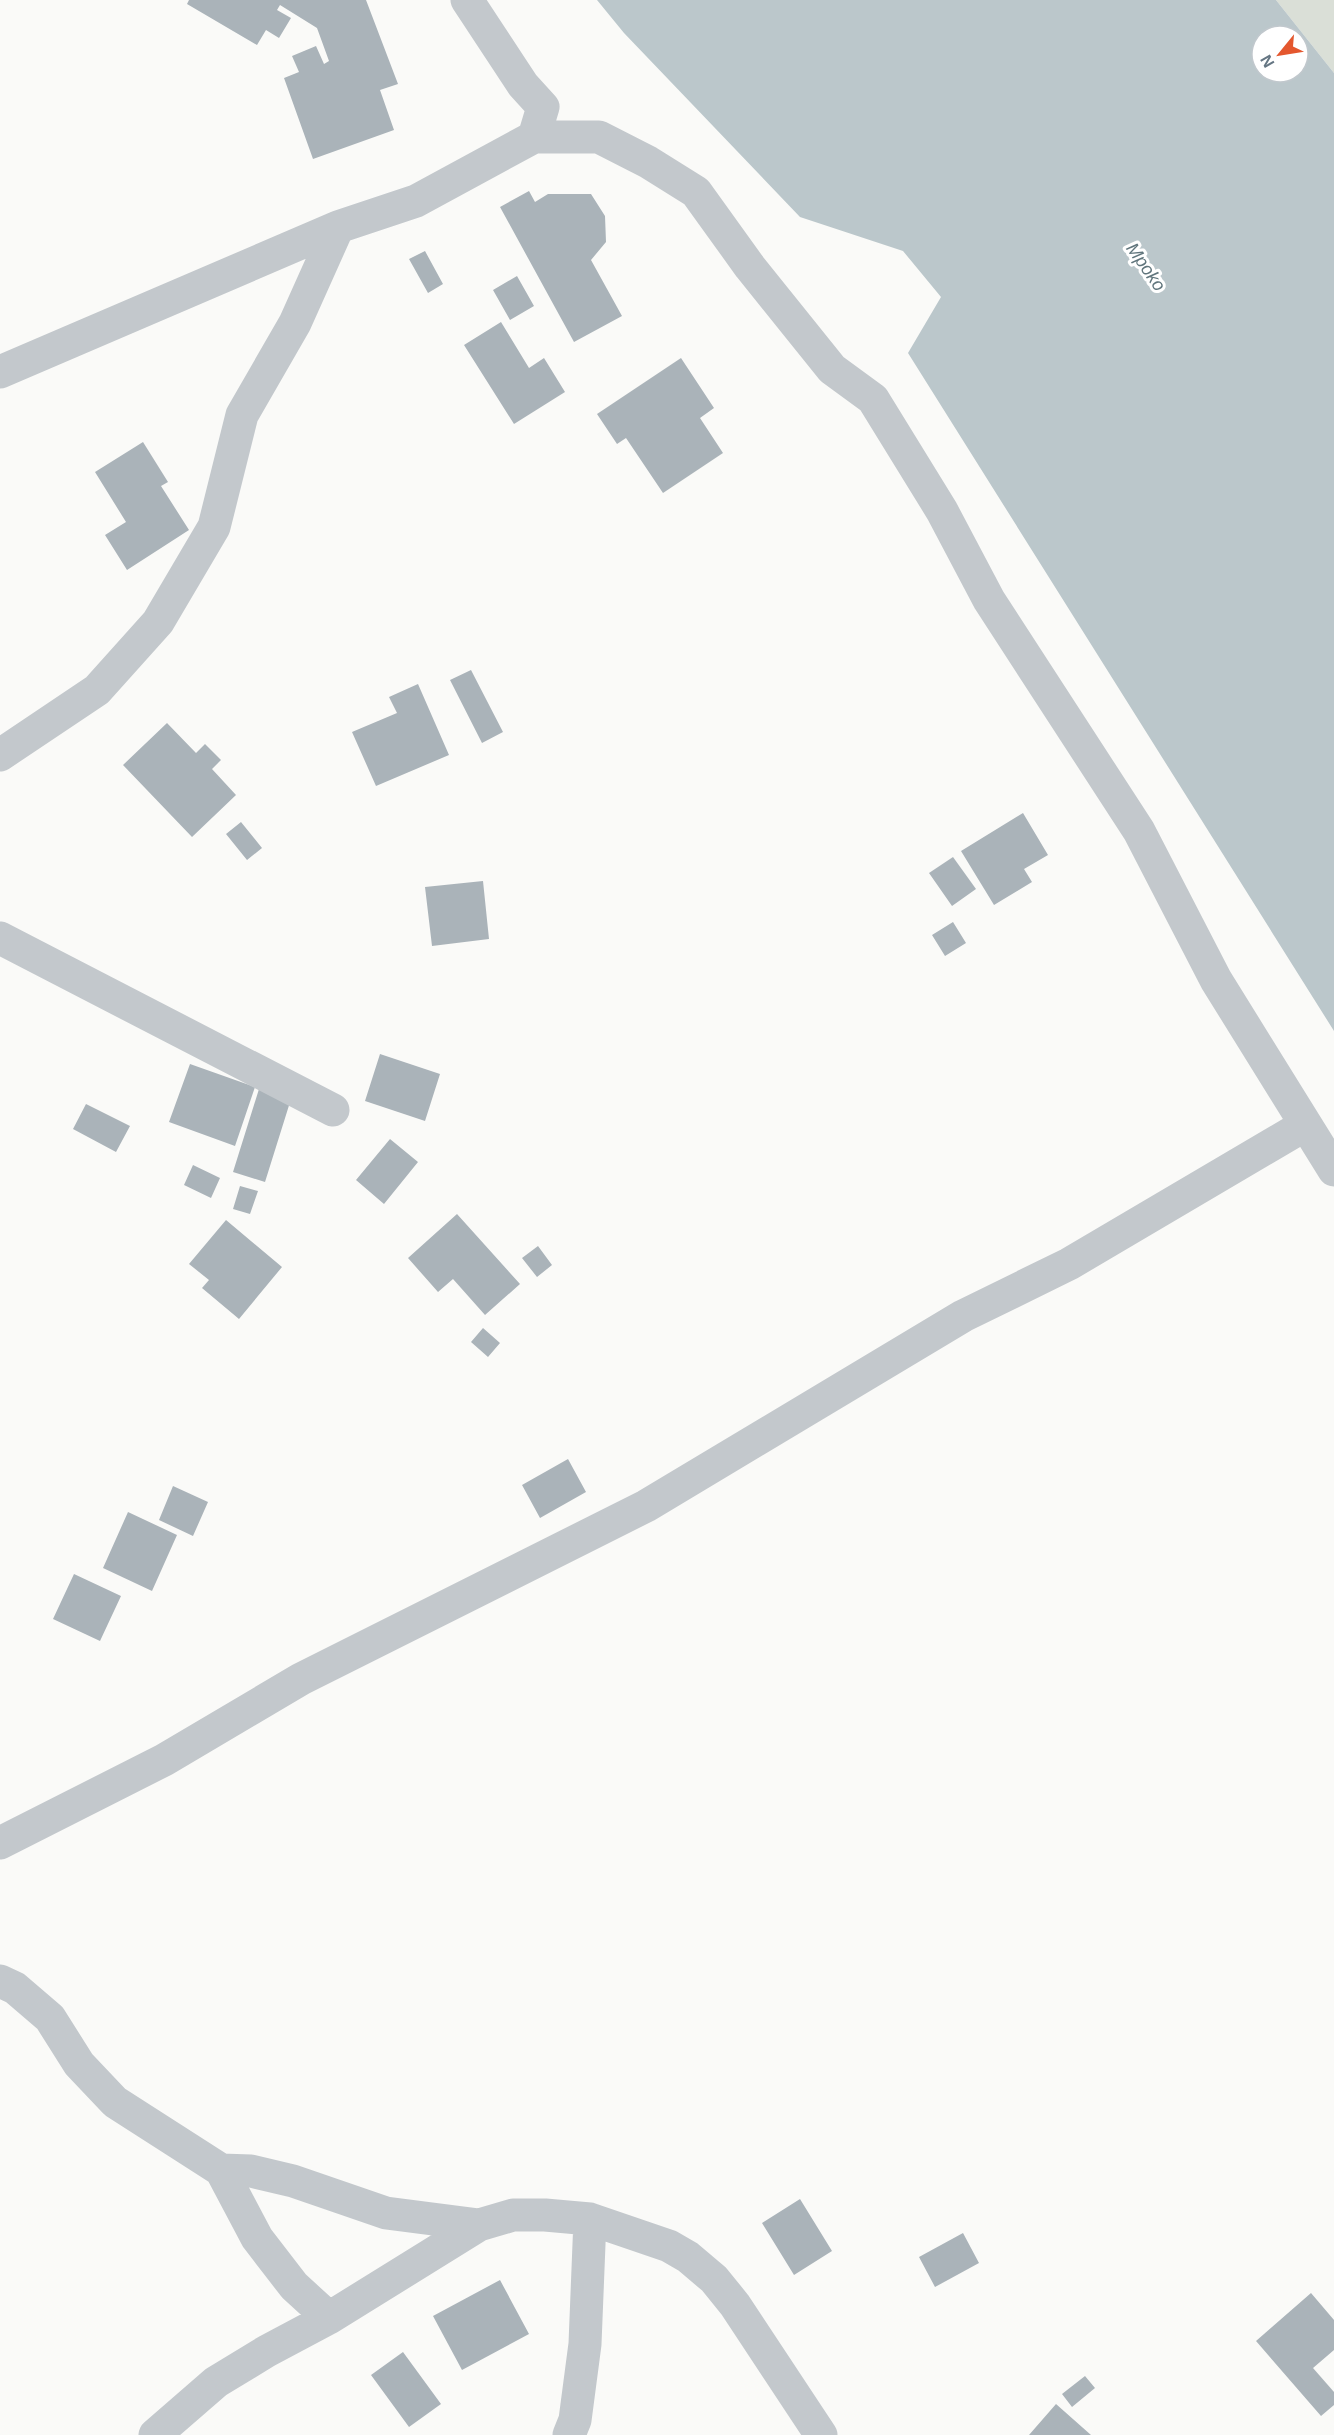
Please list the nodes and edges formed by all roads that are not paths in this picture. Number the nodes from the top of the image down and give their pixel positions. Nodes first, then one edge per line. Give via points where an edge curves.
1 (467, 0) edge
2 (534, 137) junction
3 (338, 227) junction
4 (0, 372) edge
5 (0, 755) edge
6 (0, 938) edge
7 (333, 1110) dead end
8 (1305, 1125) junction
9 (1334, 1170) edge
10 (0, 1843) edge
11 (0, 1981) edge
12 (221, 2170) junction
13 (590, 2219) junction
14 (479, 2225) junction
15 (329, 2318) junction
16 (155, 2435) edge
17 (569, 2435) edge
18 (821, 2435) edge

1 - 2 street via 523,85 543,107
2 - 3 street via 416,201
2 - 8 street via 599,137 696,192 832,369 873,399 942,511 989,600 1139,831 1216,980
3 - 4 street
3 - 5 street via 294,323 242,415 214,527 158,622 97,690
6 - 7 street
8 - 9 street
8 - 10 street via 1069,1264 963,1316 646,1506 301,1679 164,1760
11 - 12 street via 15,1988 50,2018 79,2064 115,2102
12 - 14 street via 251,2171 293,2181 386,2213
12 - 15 street via 257,2238 294,2286
13 - 14 street via 513,2215
13 - 17 street via 585,2344 575,2420
13 - 18 street via 669,2246 714,2279
14 - 15 street
15 - 16 street via 216,2382

